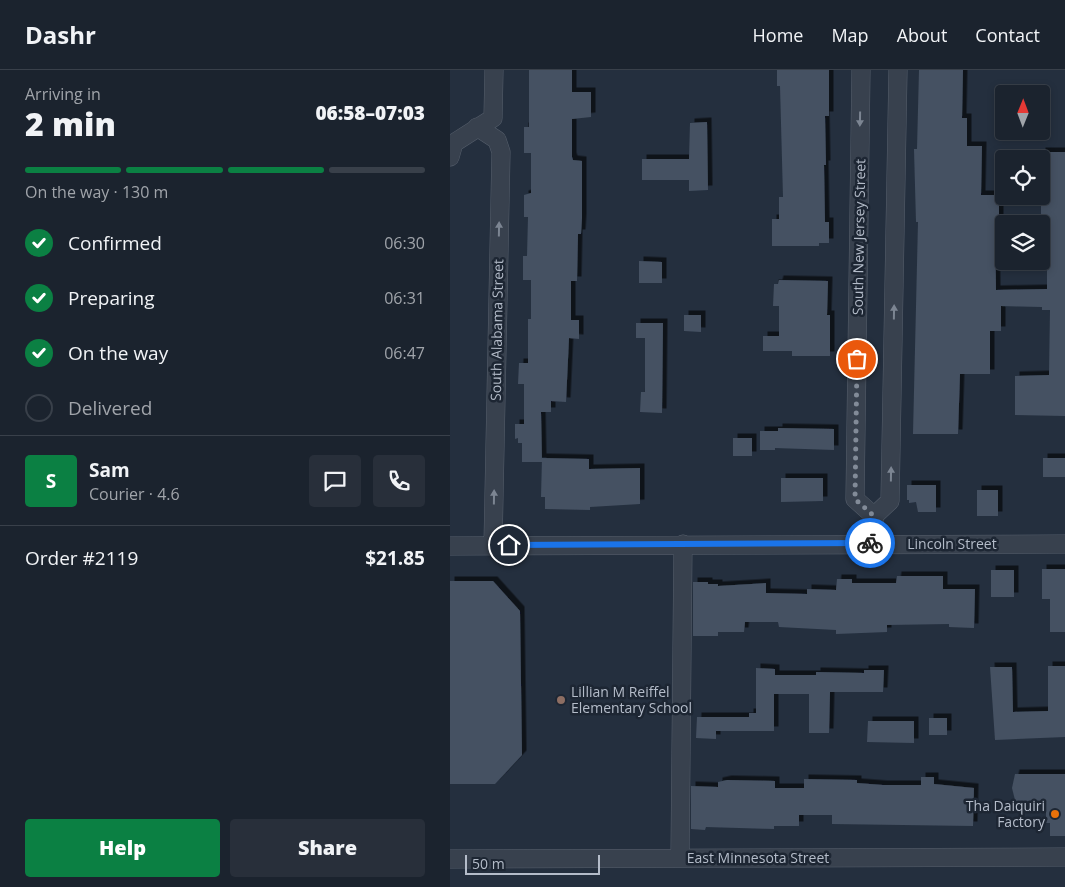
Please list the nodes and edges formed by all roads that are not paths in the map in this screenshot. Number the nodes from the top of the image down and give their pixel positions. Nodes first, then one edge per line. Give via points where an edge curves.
1 (494, 70) edge
2 (861, 70) edge
3 (898, 70) edge
4 (476, 127) junction
5 (450, 157) edge
6 (874, 516) junction
7 (874, 543) junction
8 (683, 544) junction
9 (1065, 544) edge
10 (493, 545) junction
11 (450, 546) edge
12 (1065, 857) edge
13 (680, 858) junction
14 (450, 859) edge

1 - 4 street via 493,118
2 -> 6 street, South New Jersey Street via 855,499
6 -> 3 street via 890,501
4 - 5 street via 454,143
10 -> 4 street, South Alabama Street via 501,152 497,140
6 - 7 street
7 - 8 street, Lincoln Street
7 - 9 street, Lincoln Street
8 - 10 street, Lincoln Street
8 - 13 street
10 - 11 street, Lincoln Street
12 - 13 street, East Minnesota Street
13 - 14 street, East Minnesota Street

